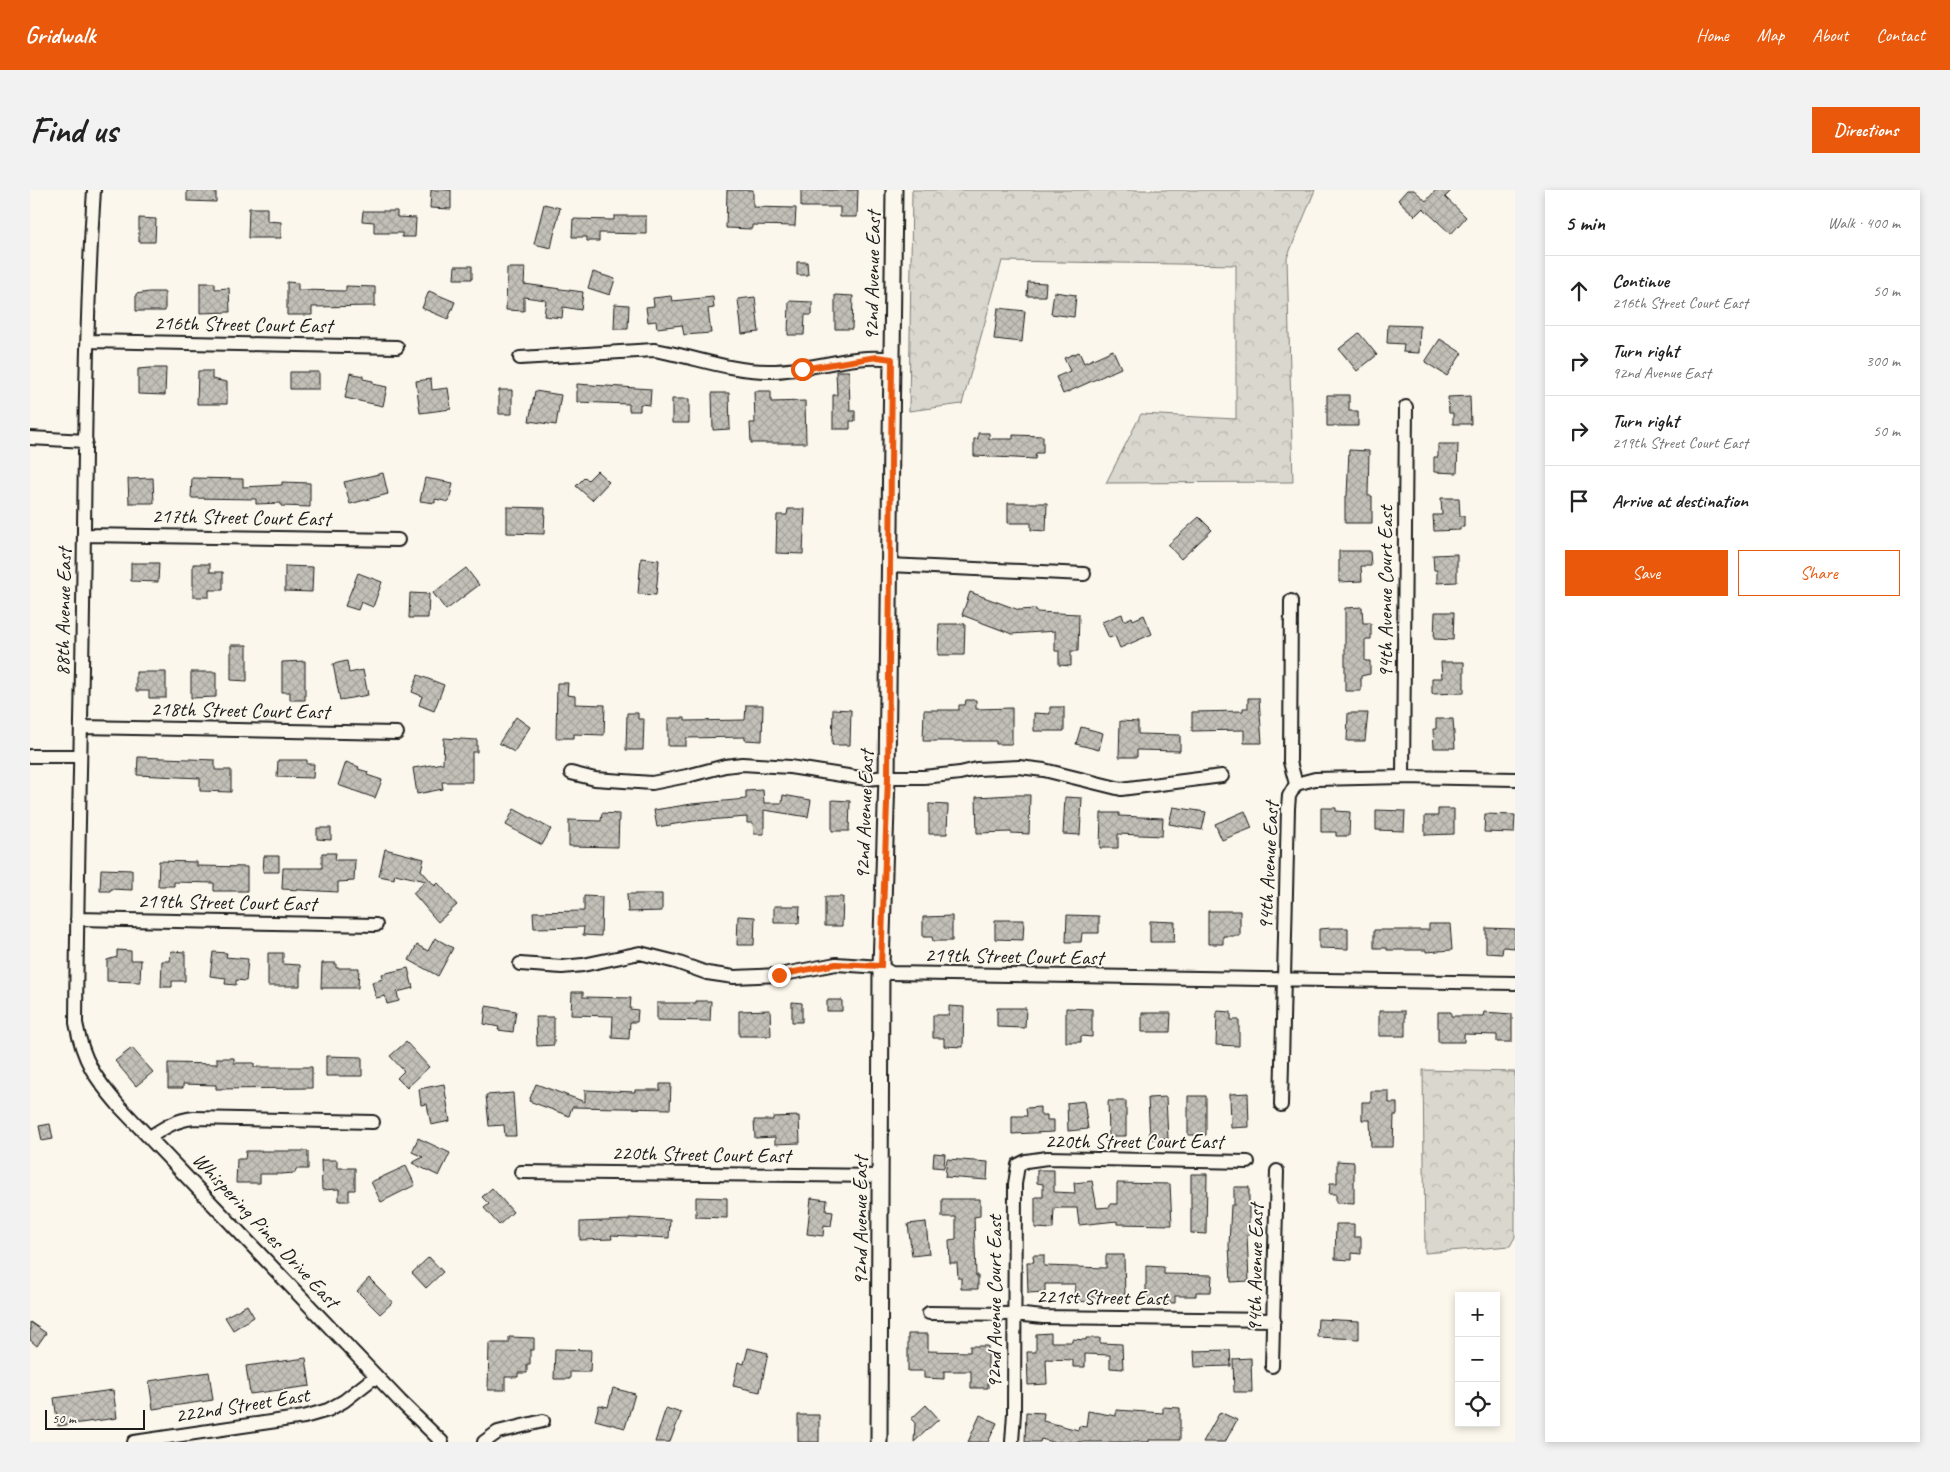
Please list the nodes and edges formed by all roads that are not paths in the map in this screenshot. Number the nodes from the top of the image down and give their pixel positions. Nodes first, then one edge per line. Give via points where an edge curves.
1 (94, 190) edge
2 (894, 190) edge
3 (88, 341) junction
4 (397, 347) dead end
5 (520, 358) dead end
6 (892, 359) junction
7 (1406, 407) dead end
8 (30, 438) edge
9 (86, 441) junction
10 (84, 535) junction
11 (398, 540) dead end
12 (889, 565) junction
13 (1084, 574) dead end
14 (1291, 600) dead end
15 (81, 727) junction
16 (397, 733) dead end
17 (30, 756) edge
18 (80, 756) junction
19 (571, 773) dead end
20 (1222, 776) dead end
21 (888, 777) junction
22 (1403, 777) junction
23 (1515, 779) edge
24 (1296, 784) junction
25 (77, 918) junction
26 (376, 925) dead end
27 (520, 964) dead end
28 (881, 966) junction
29 (1283, 980) junction
30 (1515, 983) edge
31 (78, 1034) joint
32 (1281, 1105) dead end
33 (373, 1122) dead end
34 (150, 1137) junction
35 (1248, 1162) dead end
36 (1021, 1163) joint
37 (1277, 1171) dead end
38 (521, 1172) dead end
39 (881, 1176) junction
40 (928, 1313) dead end
41 (1014, 1314) junction
42 (1274, 1320) junction
43 (1272, 1366) dead end
44 (376, 1376) junction
45 (543, 1421) dead end
46 (134, 1442) edge
47 (442, 1442) edge
48 (484, 1442) edge
49 (879, 1442) edge
50 (1012, 1442) edge

1 - 3 street, 88th Avenue East
2 - 6 street, 92nd Avenue East
3 - 4 street, 216th Street Court East
3 - 9 street, 88th Avenue East
5 - 6 street via 654,350 717,365 770,371 877,357
6 - 12 street, 92nd Avenue East
7 - 22 street, 94th Avenue Court East
8 - 9 street
9 - 10 street, 88th Avenue East
10 - 11 street, 217th Street Court East
10 - 15 street, 88th Avenue East
12 - 13 street
12 - 21 street, 92nd Avenue East
14 - 24 street, 94th Avenue East via 1290,762
15 - 16 street, 218th Street Court East
15 - 18 street, 88th Avenue East
17 - 18 street
18 - 25 street, 88th Avenue East
19 - 21 street via 652,783 742,764 790,767 867,779
20 - 21 street via 1121,789 1019,767 924,777
21 - 28 street, 92nd Avenue East
22 - 23 street
22 - 24 street via 1315,779
24 - 29 street, 94th Avenue East via 1289,796 1288,808
25 - 26 street, 219th Street Court East
25 - 31 street, 88th Avenue East
27 - 28 street, 219th Street Court East via 583,966 640,953 707,973 745,978 836,964
28 - 29 street, 219th Street Court East via 890,974
28 - 39 street, 92nd Avenue East
29 - 30 street, 219th Street Court East
29 - 32 street, 94th Avenue East
31 - 34 street, Whispering Pines Drive East via 99,1083
33 - 34 street via 194,1118 181,1119
34 - 44 street, Whispering Pines Drive East
35 - 36 street, 220th Street Court East via 1047,1158
36 - 41 street, 92nd Avenue Court East via 1015,1184
37 - 42 street, 94th Avenue East
38 - 39 street, 220th Street Court East
39 - 49 street, 92nd Avenue East
40 - 41 street, 221st Street East
41 - 42 street, 221st Street East
41 - 50 street, 92nd Avenue Court East
42 - 43 street, 94th Avenue East
44 - 46 street, 222nd Street East via 336,1406 304,1417
44 - 47 street, Whispering Pines Drive East
45 - 48 street via 498,1432

